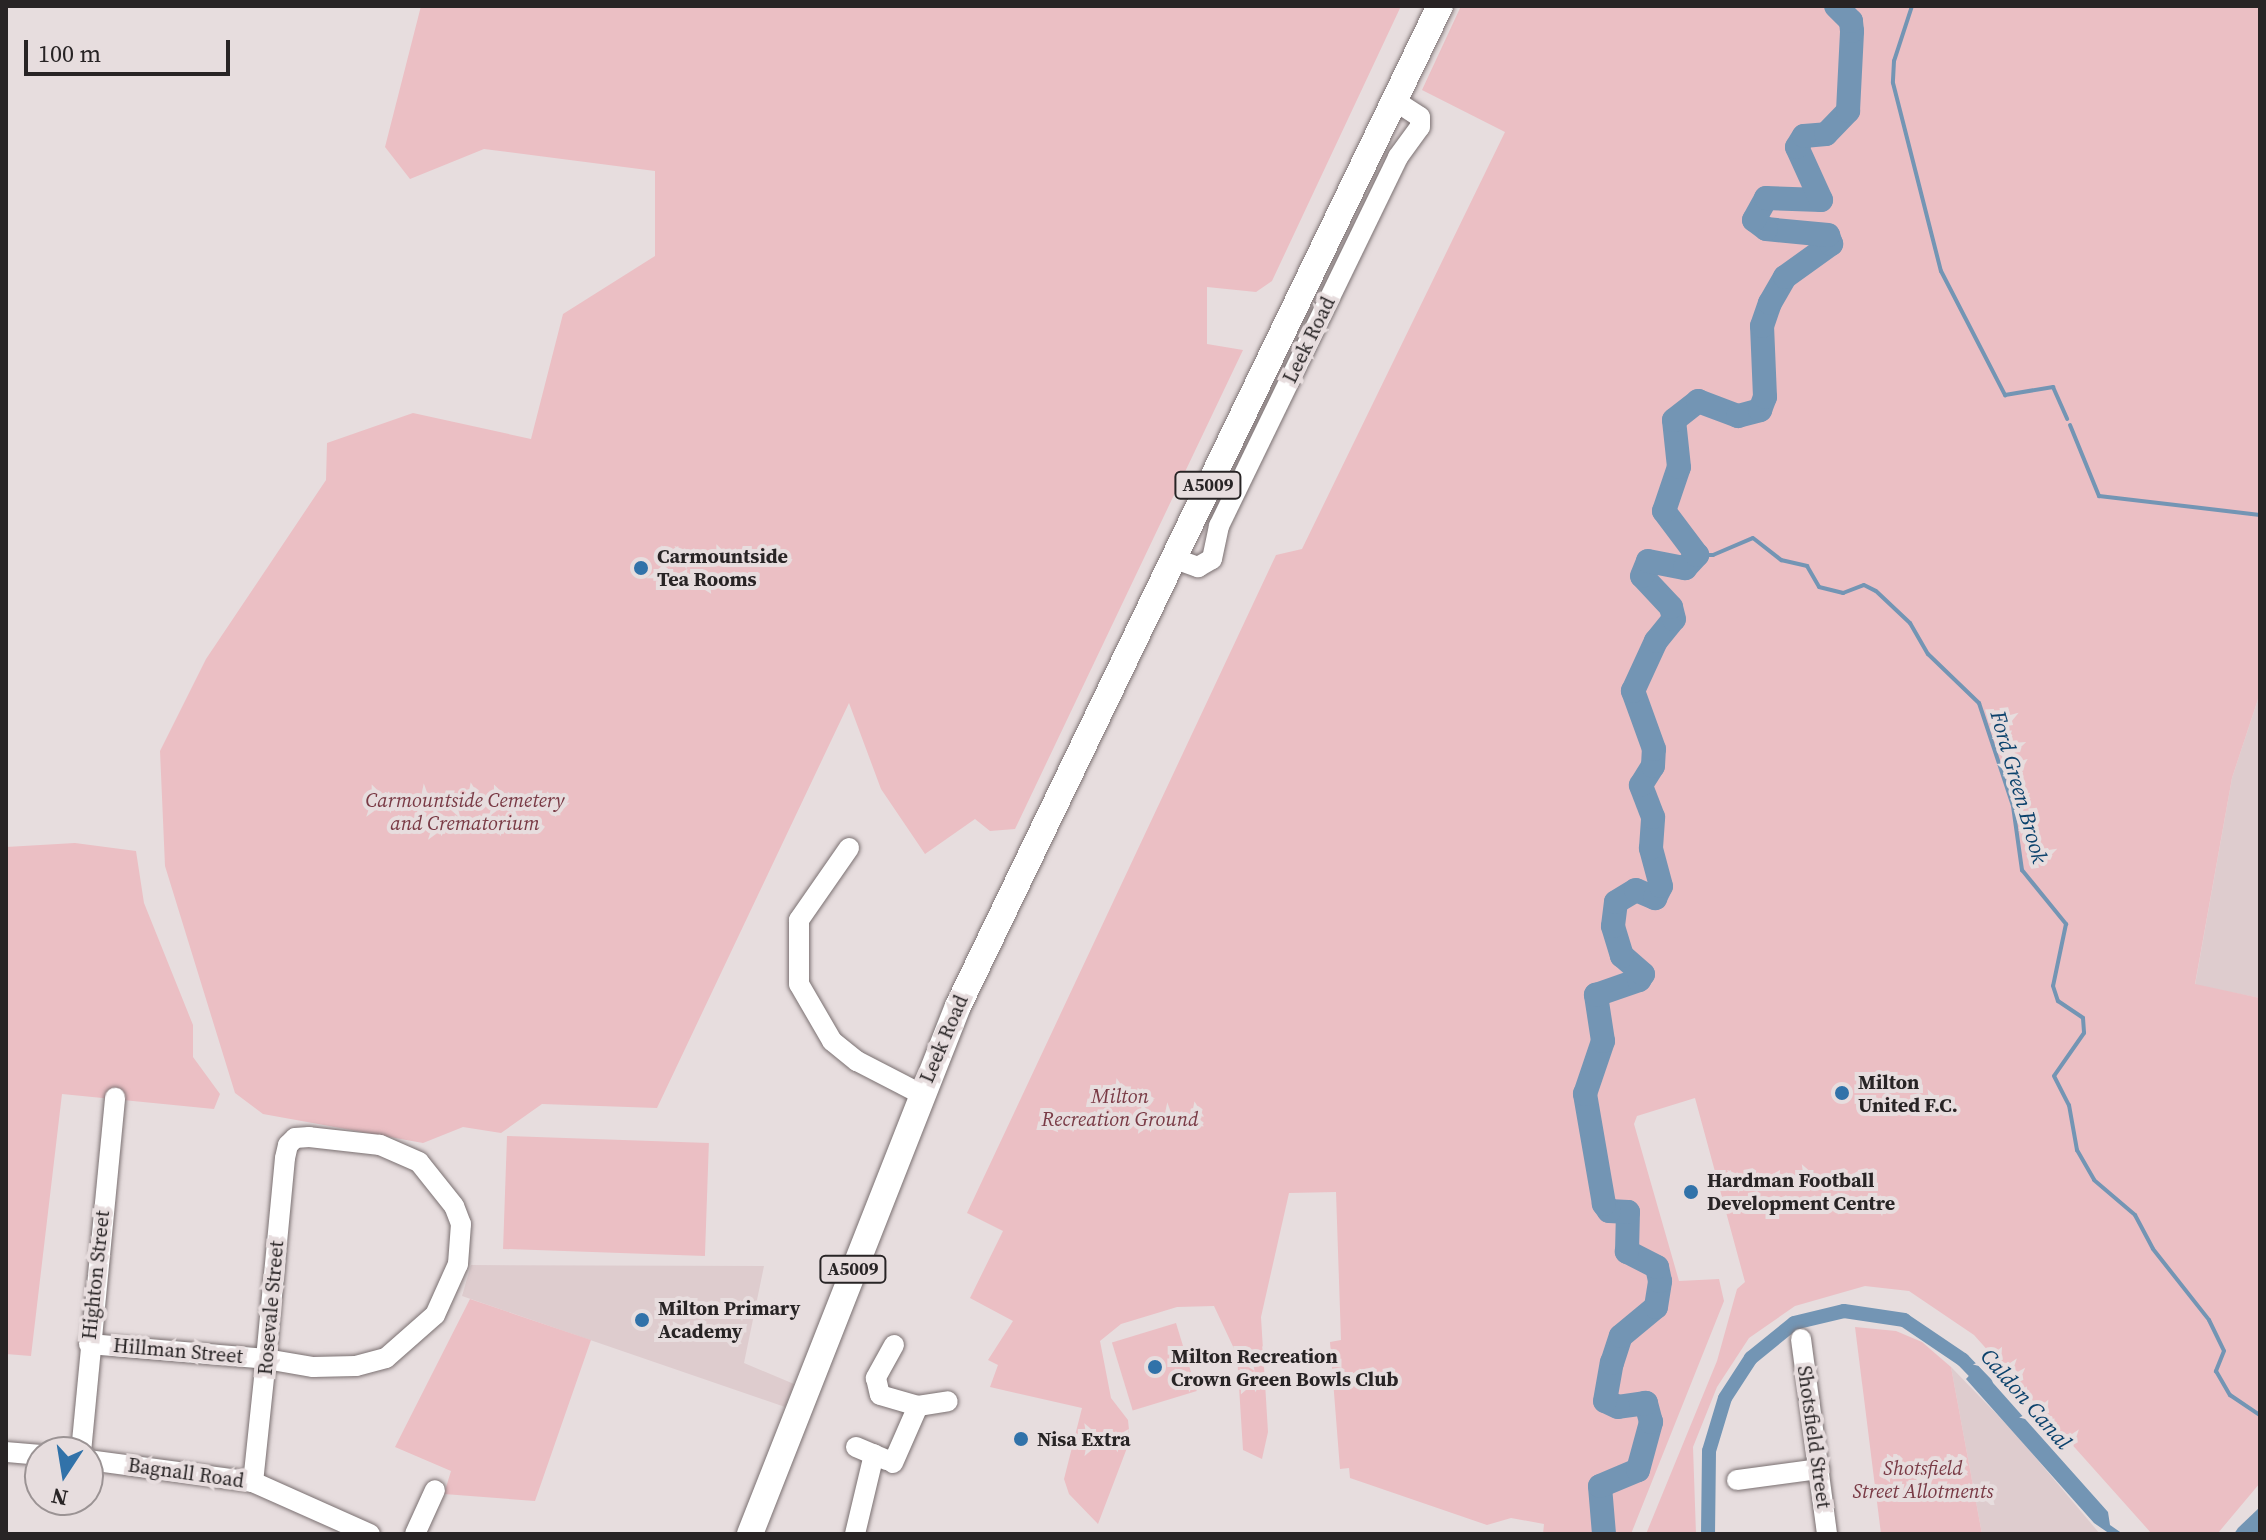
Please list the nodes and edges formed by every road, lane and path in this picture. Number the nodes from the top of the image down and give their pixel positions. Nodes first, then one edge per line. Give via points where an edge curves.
1 (1440, 6) edge
2 (1394, 100) junction
3 (1173, 558) junction
4 (849, 848) dead end
5 (921, 1094) junction
6 (115, 1098) dead end
7 (1801, 1339) dead end
8 (89, 1344) junction
9 (894, 1345) dead end
10 (266, 1359) junction
11 (948, 1401) dead end
12 (918, 1406) junction
13 (82, 1436) edge
14 (104, 1462) edge
15 (1819, 1469) junction
16 (1737, 1480) dead end
17 (253, 1482) junction
18 (435, 1490) dead end
19 (344, 1528) edge
20 (370, 1534) edge
21 (415, 1534) edge
22 (750, 1534) edge
23 (855, 1534) edge
24 (1827, 1534) edge

1 - 2 main road, Leek Road / A5009
2 - 3 main road, Leek Road / A5009
2 - 3 street, Leek Road via 1412,108 1420,127 1398,157 1226,512 1212,559 1198,567
3 - 5 main road, Leek Road / A5009 via 990,936
4 - 5 street via 799,920 799,984 832,1041 857,1061
5 - 22 main road, Leek Road / A5009
6 - 8 street, Highton Street
7 - 15 street, Shotsfield Street
8 - 10 street, Hillman Street
8 - 13 street, Highton Street
9 - 12 street via 876,1378 880,1395
10 - 10 street, Rosevale Street via 285,1158 295,1138 380,1145 419,1162 454,1206 461,1224 458,1264 435,1315 386,1358 356,1366 313,1367
10 - 17 street, Rosevale Street
11 - 12 street
12 - 23 street via 882,1457
14 - 17 street, Bagnall Road
15 - 16 street
15 - 24 street, Shotsfield Street
17 - 19 street, Bagnall Road
18 - 21 street
19 - 20 street, Bagnall Road

